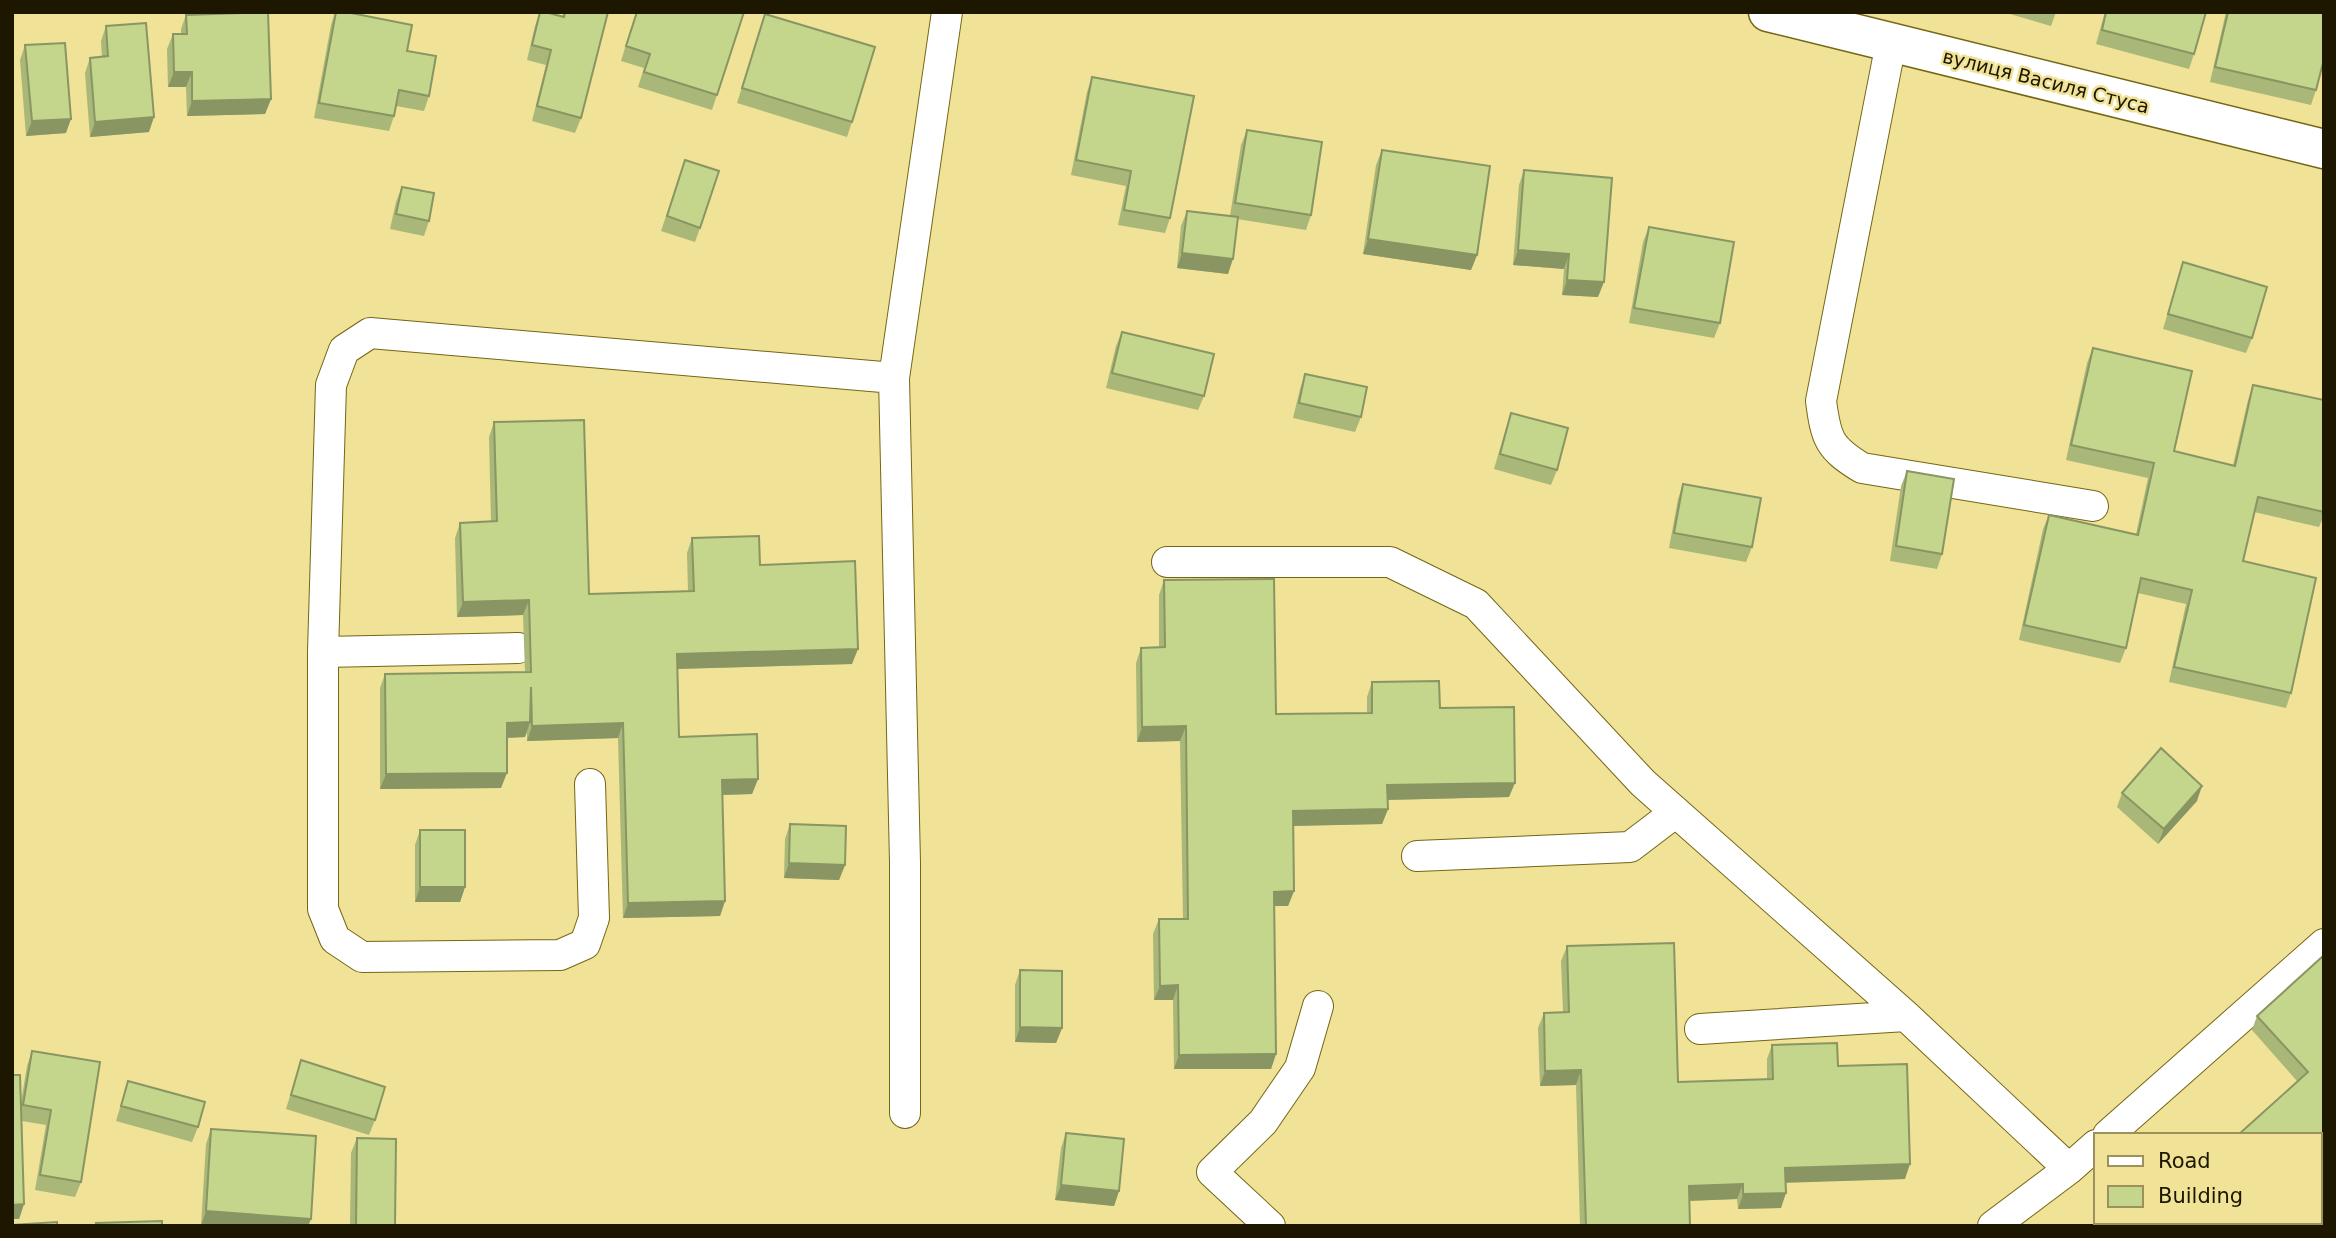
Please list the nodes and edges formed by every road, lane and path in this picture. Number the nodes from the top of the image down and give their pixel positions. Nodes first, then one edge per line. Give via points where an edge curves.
1 (947, 12) edge
2 (1768, 12) edge
3 (1891, 43) junction
4 (2324, 149) edge
5 (894, 378) junction
6 (2093, 506) dead end
7 (1167, 562) dead end
8 (518, 648) dead end
9 (323, 652) junction
10 (590, 784) dead end
11 (1676, 812) junction
12 (1417, 856) dead end
13 (2324, 944) edge
14 (1318, 1006) dead end
15 (1906, 1016) junction
16 (1700, 1029) dead end
17 (905, 1113) dead end
18 (2110, 1133) edge
19 (2094, 1147) edge
20 (2069, 1169) junction
21 (1270, 1226) edge
22 (1993, 1226) edge

1 - 5 lane
2 - 3 street, вулиця Василя Стуса
3 - 4 street, вулиця Василя Стуса
3 - 6 lane via 1821,401 1825,433 1842,455 1862,468
5 - 9 lane via 370,333 344,350 331,386
5 - 17 lane via 905,863
7 - 11 lane via 1390,562 1476,604 1643,783
8 - 9 lane
9 - 10 lane via 323,909 335,939 362,957 560,956 585,944 594,918
11 - 12 lane via 1630,847
11 - 15 lane
13 - 18 lane
14 - 21 lane via 1300,1068 1263,1122 1212,1172
15 - 16 lane
15 - 20 lane
19 - 20 lane
20 - 22 lane

